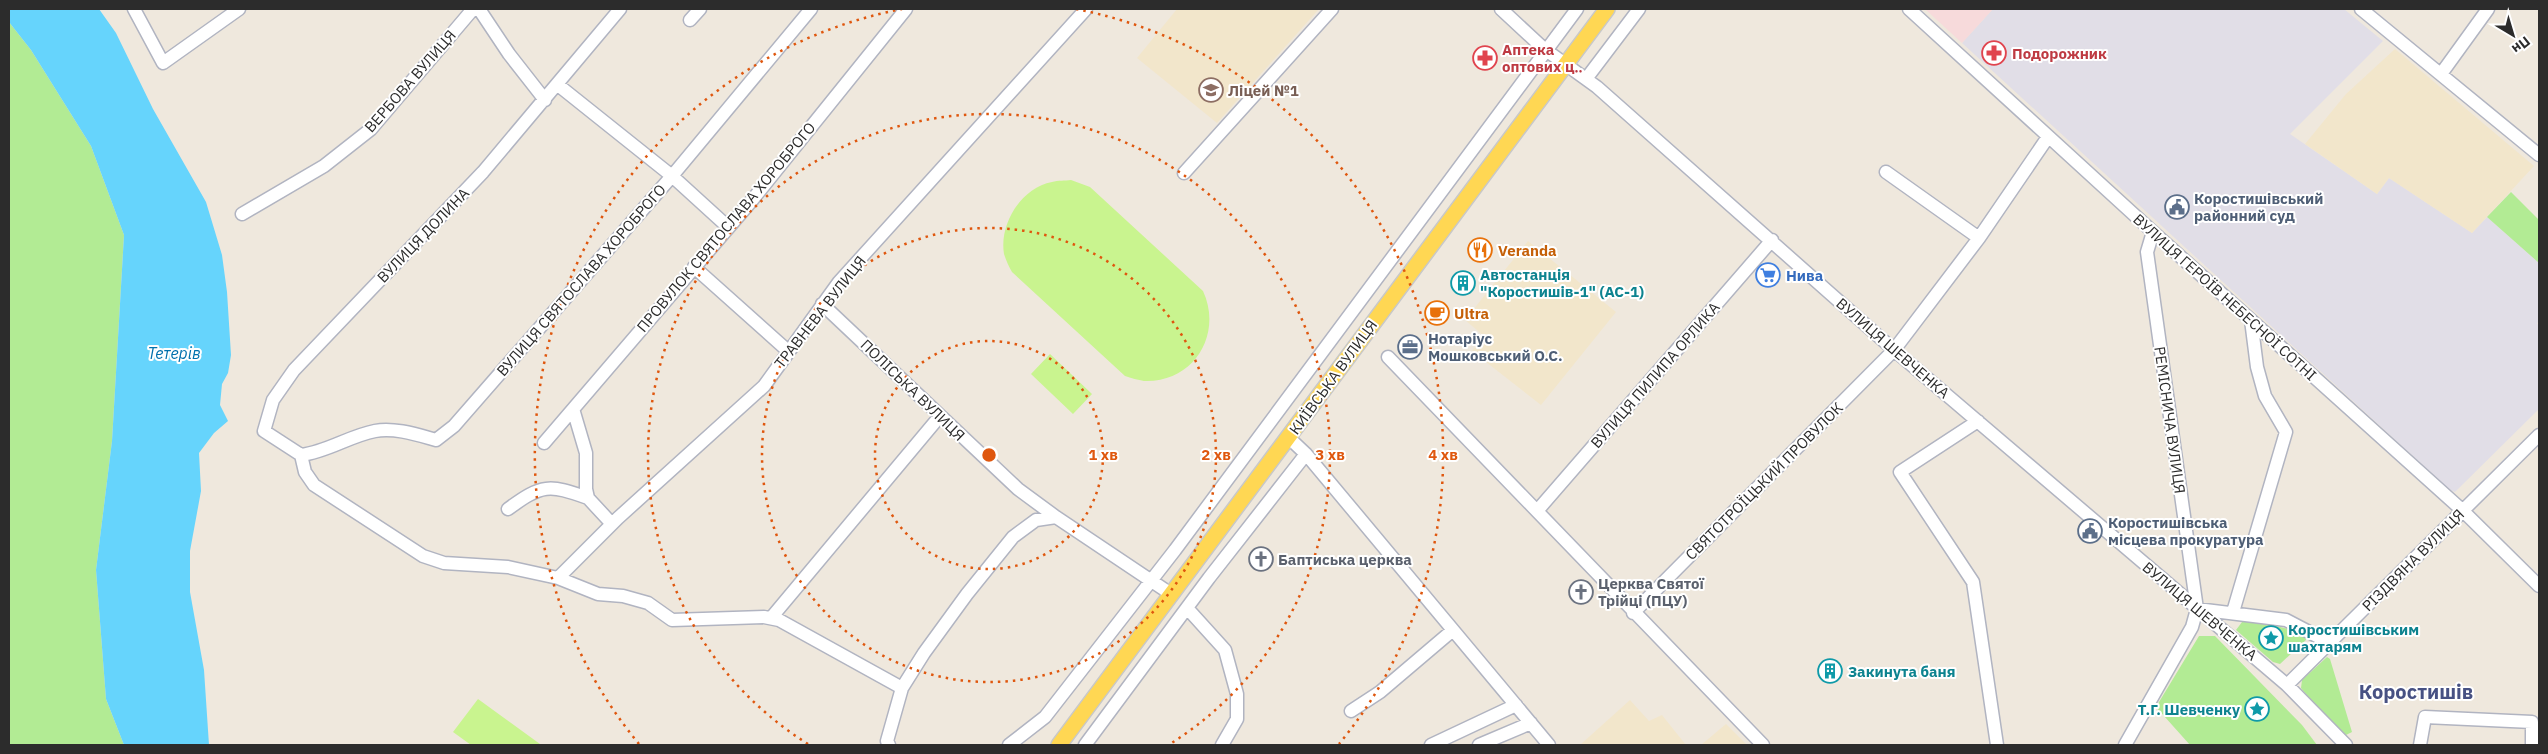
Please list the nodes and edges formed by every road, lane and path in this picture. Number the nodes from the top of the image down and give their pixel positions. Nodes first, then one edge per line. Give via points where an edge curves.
1 (134, 9) edge
2 (239, 9) edge
3 (473, 9) edge
4 (479, 9) edge
5 (620, 9) edge
6 (700, 9) edge
7 (811, 9) edge
8 (906, 9) edge
9 (1086, 9) edge
10 (1332, 9) edge
11 (1501, 9) edge
12 (1577, 9) edge
13 (1607, 9) edge
14 (1638, 9) edge
15 (1909, 9) edge
16 (2361, 9) edge
17 (2488, 9) edge
18 (690, 20) dead end
19 (1546, 50) junction
20 (1566, 64) junction
21 (2441, 74) junction
22 (1586, 79) junction
23 (558, 85) junction
24 (545, 100) junction
25 (2048, 137) junction
26 (2539, 154) edge
27 (1886, 172) dead end
28 (1184, 173) dead end
29 (672, 176) junction
30 (242, 214) dead end
31 (728, 228) junction
32 (2153, 232) junction
33 (1979, 238) junction
34 (1772, 240) junction
35 (694, 267) junction
36 (822, 304) junction
37 (2251, 320) junction
38 (1894, 350) junction
39 (788, 352) junction
40 (1388, 357) dead end
41 (573, 409) junction
42 (940, 416) junction
43 (1978, 421) junction
44 (2539, 435) edge
45 (1288, 437) junction
46 (544, 443) dead end
47 (1306, 454) junction
48 (301, 455) junction
49 (588, 498) junction
50 (508, 509) dead end
51 (2462, 510) junction
52 (1538, 511) junction
53 (1056, 517) junction
54 (612, 524) junction
55 (558, 578) junction
56 (1150, 581) junction
57 (2539, 586) edge
58 (1172, 594) junction
59 (1187, 608) junction
60 (2197, 608) junction
61 (2233, 612) junction
62 (1633, 613) junction
63 (771, 618) junction
64 (1453, 630) junction
65 (2330, 643) junction
66 (2287, 685) junction
67 (902, 688) junction
68 (1516, 705) junction
69 (1351, 711) dead end
70 (1531, 723) junction
71 (889, 745) edge
72 (1009, 745) edge
73 (1059, 745) edge
74 (1085, 745) edge
75 (1222, 745) edge
76 (1431, 745) edge
77 (1479, 745) edge
78 (1549, 745) edge
79 (1763, 745) edge
80 (1997, 745) edge
81 (2125, 745) edge
82 (2346, 745) edge
83 (2420, 745) edge
84 (2532, 745) edge

1 - 2 street via 163,63
3 - 30 street, ВЕРБОВА ВУЛИЦЯ via 371,129 324,166
4 - 24 street
5 - 23 street, ВУЛИЦЯ ДОЛИНА
6 - 18 street
7 - 29 street, ВУЛИЦЯ СВЯТОСЛАВА ХОРОБРОГО
8 - 31 street, ПРОВУЛОК СВЯТОСЛАВА ХОРОБРОГО
9 - 36 street, ТРАВНЕВА ВУЛИЦЯ
10 - 28 street
11 - 19 street, ВУЛИЦЯ ШЕВЧЕНКА
12 - 19 street, КИЇВСЬКА ВУЛИЦЯ
13 - 20 main road, КИЇВСЬКА ВУЛИЦЯ
14 - 22 street
15 - 25 street, ВУЛИЦЯ ГЕРОЇВ НЕБЕСНОЇ СОТНІ
16 - 21 street
17 - 21 street
19 - 20 street, ВУЛИЦЯ ШЕВЧЕНКА
19 - 56 street, КИЇВСЬКА ВУЛИЦЯ
20 - 22 street, ВУЛИЦЯ ШЕВЧЕНКА
20 - 45 main road, КИЇВСЬКА ВУЛИЦЯ
21 - 26 street
22 - 34 street, ВУЛИЦЯ ШЕВЧЕНКА
23 - 24 street, ВУЛИЦЯ ДОЛИНА
23 - 29 street
24 - 48 street, ВУЛИЦЯ ДОЛИНА via 483,172 294,370 273,400 264,431
25 - 32 street, ВУЛИЦЯ ГЕРОЇВ НЕБЕСНОЇ СОТНІ
25 - 33 street, СВЯТОТРОЇЦЬКИЙ ПРОВУЛОК
27 - 33 street
29 - 31 street
29 - 48 street, ВУЛИЦЯ СВЯТОСЛАВА ХОРОБРОГО via 454,426 436,440 414,434 376,431 319,453
31 - 35 street, ПРОВУЛОК СВЯТОСЛАВА ХОРОБРОГО
32 - 37 street, ВУЛИЦЯ ГЕРОЇВ НЕБЕСНОЇ СОТНІ
32 - 60 street, РЕМІСНИЧА ВУЛИЦЯ via 2147,252
33 - 38 street, СВЯТОТРОЇЦЬКИЙ ПРОВУЛОК
34 - 38 street, ВУЛИЦЯ ШЕВЧЕНКА
34 - 52 street, ВУЛИЦЯ ПИЛИПА ОРЛИКА
35 - 39 street
35 - 41 street, ПРОВУЛОК СВЯТОСЛАВА ХОРОБРОГО
36 - 39 street, ТРАВНЕВА ВУЛИЦЯ
36 - 42 street, ПОЛІСЬКА ВУЛИЦЯ
37 - 51 street, ВУЛИЦЯ ГЕРОЇВ НЕБЕСНОЇ СОТНІ
37 - 61 street via 2257,367 2265,396 2286,432
38 - 43 street, ВУЛИЦЯ ШЕВЧЕНКА
38 - 62 street, СВЯТОТРОЇЦЬКИЙ ПРОВУЛОК
39 - 54 street, ТРАВНЕВА ВУЛИЦЯ via 764,386
40 - 52 street
41 - 46 street, ПРОВУЛОК СВЯТОСЛАВА ХОРОБРОГО
41 - 49 street via 586,453
42 - 53 street, ПОЛІСЬКА ВУЛИЦЯ via 1018,489
42 - 63 street
43 - 60 street, ВУЛИЦЯ ШЕВЧЕНКА
43 - 80 street via 1900,472 1973,582
44 - 51 street, РІЗДВЯНА ВУЛИЦЯ
45 - 47 street
45 - 58 main road, КИЇВСЬКА ВУЛИЦЯ
47 - 59 street, КИЇВСЬКА ВУЛИЦЯ
47 - 64 street
48 - 55 street via 305,472 314,485 423,556 444,563 508,567
49 - 50 street via 562,488 545,488 532,491
49 - 54 street
51 - 57 street, ВУЛИЦЯ ГЕРОЇВ НЕБЕСНОЇ СОТНІ
51 - 65 street, РІЗДВЯНА ВУЛИЦЯ
52 - 62 street
53 - 56 street, ПОЛІСЬКА ВУЛИЦЯ
53 - 67 street via 1036,520 1013,537 962,602
54 - 55 street, ТРАВНЕВА ВУЛИЦЯ
55 - 63 street via 598,594 624,596 648,603 672,620
56 - 58 street, ПОЛІСЬКА ВУЛИЦЯ
56 - 72 street, КИЇВСЬКА ВУЛИЦЯ via 1045,717
58 - 73 main road, КИЇВСЬКА ВУЛИЦЯ
59 - 74 street, КИЇВСЬКА ВУЛИЦЯ
59 - 75 street via 1225,650 1235,685 1236,719
60 - 61 street
60 - 66 street, ВУЛИЦЯ ШЕВЧЕНКА
60 - 81 street via 2192,627
61 - 65 street via 2286,620
62 - 79 street
63 - 67 street
64 - 68 street
64 - 69 street via 1380,692
65 - 66 street, РІЗДВЯНА ВУЛИЦЯ
66 - 82 street, ВУЛИЦЯ ШЕВЧЕНКА
67 - 71 street via 887,741
68 - 70 street
68 - 76 street
70 - 77 street
70 - 78 street
83 - 84 street via 2425,716 2532,722

